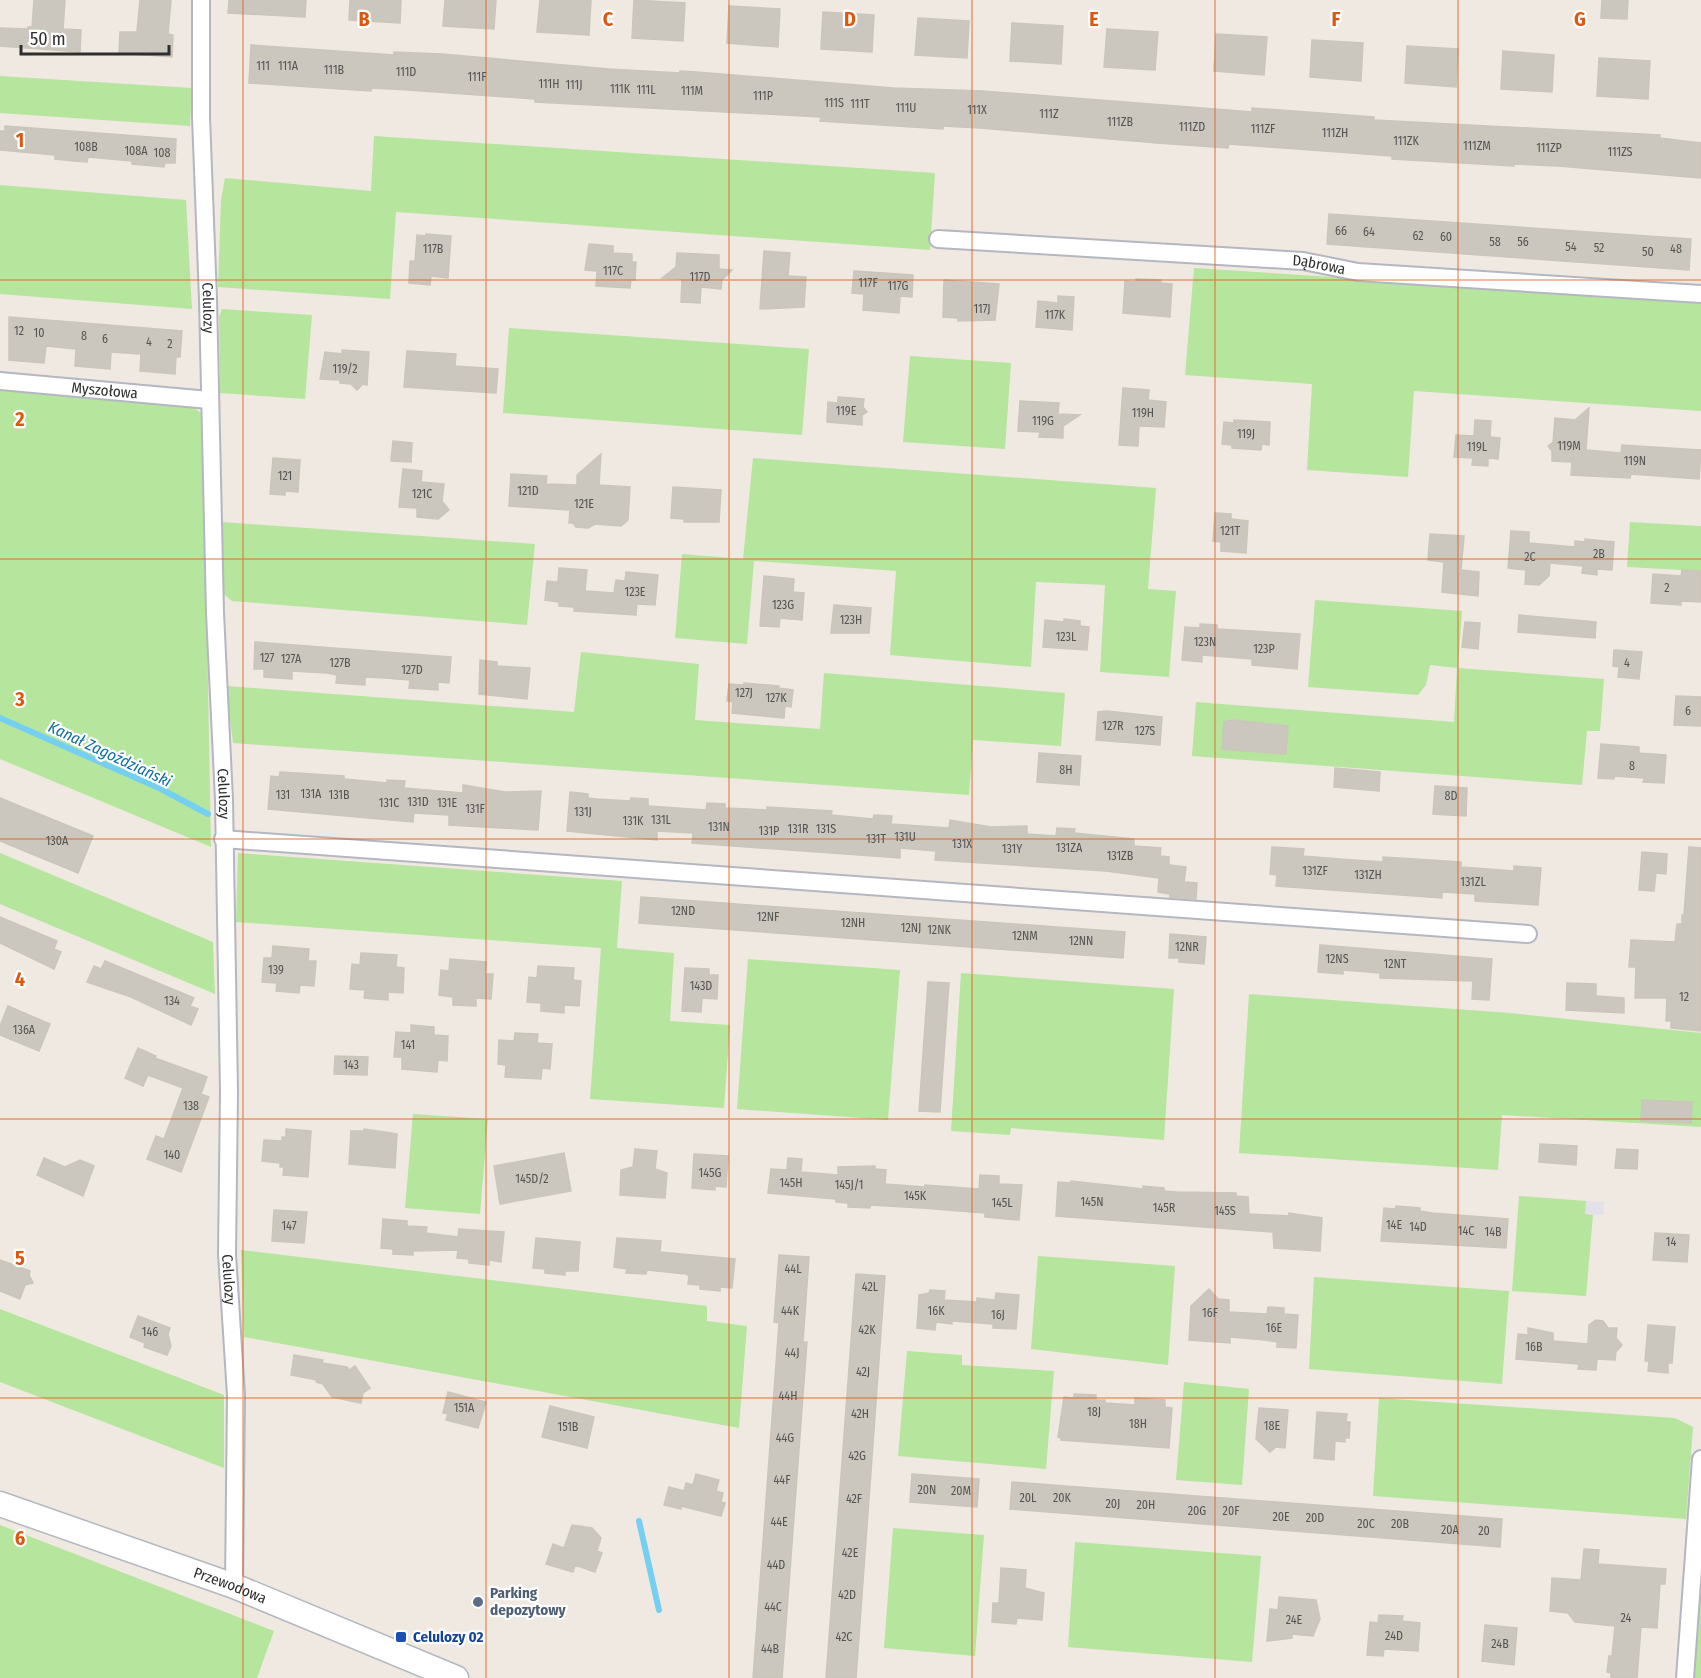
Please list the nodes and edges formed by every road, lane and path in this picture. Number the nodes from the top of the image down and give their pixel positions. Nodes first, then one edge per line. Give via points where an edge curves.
1 (201, 0) edge
2 (938, 239) dead end
3 (1701, 294) edge
4 (0, 381) edge
5 (209, 400) junction
6 (223, 831) junction
7 (1528, 934) dead end
8 (1701, 1459) edge
9 (0, 1504) edge
10 (234, 1586) junction
11 (456, 1678) edge
12 (1685, 1678) edge

1 - 5 street, Celulozy
2 - 3 street, Dąbrowa via 1303,261 1358,272
4 - 5 street, Myszołowa
5 - 6 street, Celulozy
6 - 7 street
6 - 10 street, Celulozy via 229,1092 227,1254 236,1395
8 - 12 street
9 - 10 street, Przewodowa
10 - 11 street, Przewodowa

